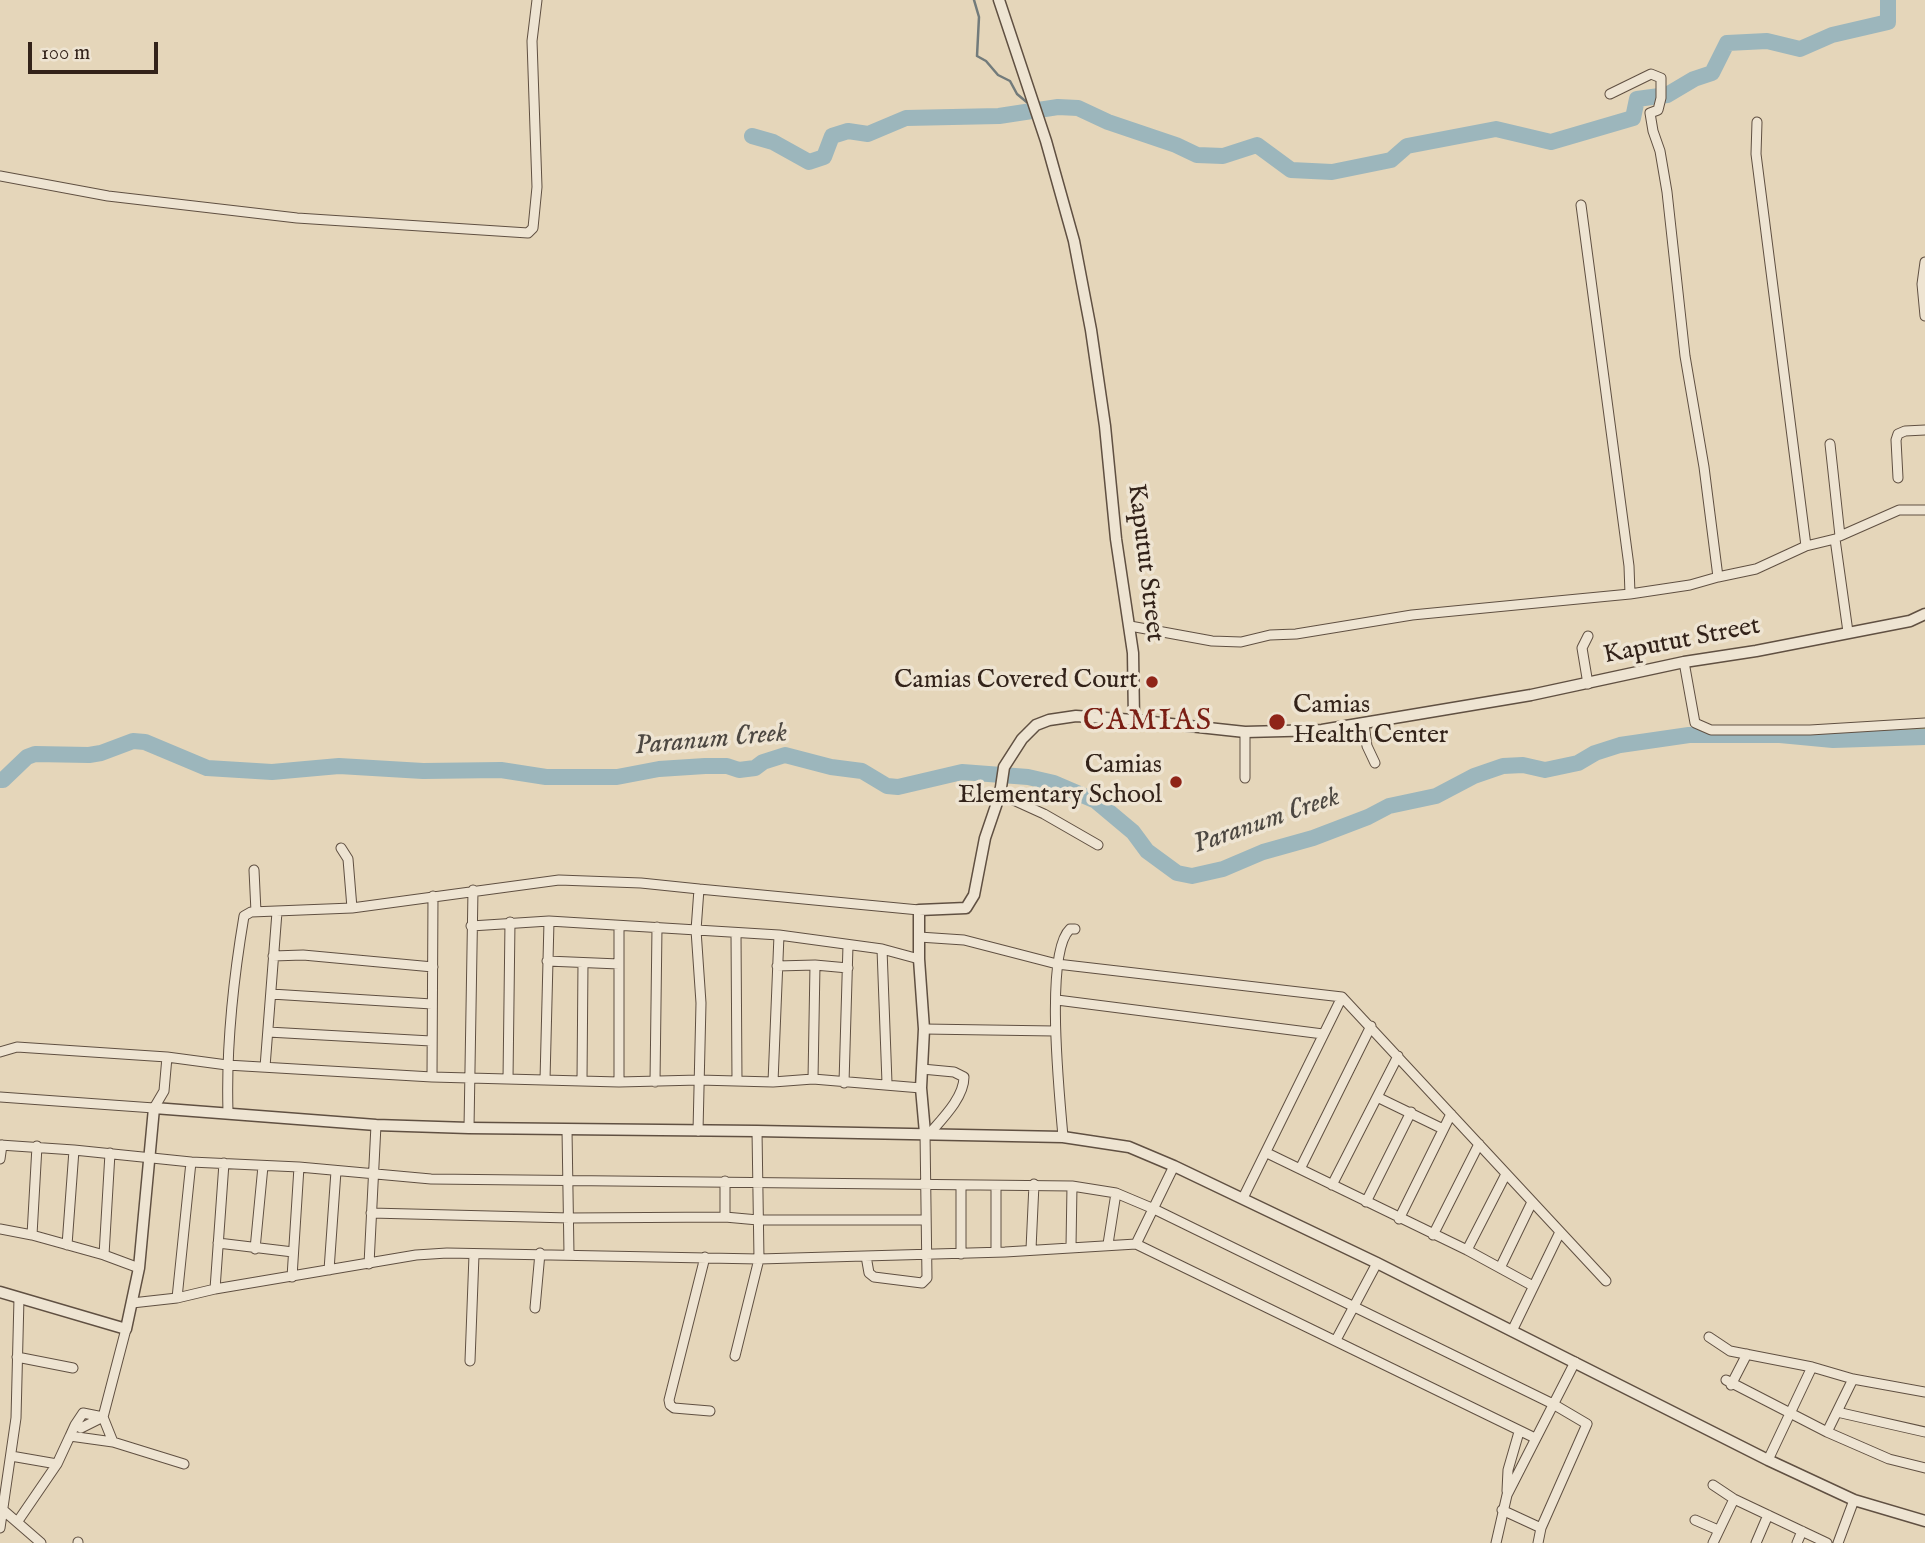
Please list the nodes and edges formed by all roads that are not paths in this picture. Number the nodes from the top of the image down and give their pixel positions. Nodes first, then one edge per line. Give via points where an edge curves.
1 (537, 0) edge
2 (999, 0) edge
3 (1610, 94) dead end
4 (1757, 122) dead end
5 (0, 176) edge
6 (1581, 205) dead end
7 (1925, 262) edge
8 (1925, 316) edge
9 (1925, 430) edge
10 (1830, 444) dead end
11 (1898, 478) dead end
12 (1925, 510) edge
13 (1838, 538) junction
14 (1806, 546) junction
15 (1718, 577) junction
16 (1630, 594) junction
17 (1925, 616) edge
18 (1130, 626) junction
19 (1848, 632) junction
20 (1588, 636) dead end
21 (1684, 662) junction
22 (1587, 684) junction
23 (1134, 720) junction
24 (1925, 723) edge
25 (1364, 724) junction
26 (1245, 732) junction
27 (1375, 763) dead end
28 (1245, 778) dead end
29 (1000, 790) junction
30 (1098, 845) dead end
31 (341, 848) dead end
32 (254, 870) dead end
33 (699, 889) junction
34 (473, 890) junction
35 (433, 896) junction
36 (352, 908) junction
37 (919, 910) junction
38 (256, 912) junction
39 (277, 912) junction
40 (548, 921) junction
41 (510, 922) junction
42 (471, 926) junction
43 (619, 926) junction
44 (657, 927) junction
45 (1075, 929) dead end
46 (696, 930) junction
47 (736, 934) junction
48 (779, 935) junction
49 (919, 937) junction
50 (848, 945) junction
51 (882, 949) junction
52 (273, 956) junction
53 (919, 959) junction
54 (547, 961) junction
55 (583, 963) junction
56 (620, 964) junction
57 (1057, 964) junction
58 (815, 965) junction
59 (777, 966) junction
60 (433, 967) junction
61 (848, 968) junction
62 (271, 994) junction
63 (1342, 997) junction
64 (1056, 1000) junction
65 (432, 1004) junction
66 (1371, 1026) junction
67 (924, 1029) junction
68 (1054, 1031) junction
69 (268, 1032) junction
70 (1323, 1034) junction
71 (431, 1041) junction
72 (0, 1052) edge
73 (1398, 1056) junction
74 (167, 1058) junction
75 (227, 1065) junction
76 (265, 1067) junction
77 (922, 1069) junction
78 (432, 1077) junction
79 (469, 1078) junction
80 (508, 1079) junction
81 (813, 1079) junction
82 (545, 1080) junction
83 (582, 1080) junction
84 (699, 1080) junction
85 (737, 1081) junction
86 (619, 1082) junction
87 (655, 1082) junction
88 (773, 1082) junction
89 (844, 1083) junction
90 (887, 1083) junction
91 (921, 1088) junction
92 (0, 1097) edge
93 (1377, 1097) junction
94 (154, 1108) junction
95 (228, 1112) junction
96 (1411, 1112) junction
97 (1451, 1114) junction
98 (376, 1125) junction
99 (469, 1128) junction
100 (1443, 1129) junction
101 (567, 1130) junction
102 (698, 1131) junction
103 (757, 1131) junction
104 (928, 1133) junction
105 (1063, 1137) junction
106 (1479, 1144) junction
107 (1, 1145) edge
108 (37, 1146) junction
109 (74, 1150) junction
110 (110, 1153) junction
111 (1266, 1153) junction
112 (150, 1157) junction
113 (0, 1159) edge
114 (191, 1162) junction
115 (224, 1163) junction
116 (263, 1166) junction
117 (1174, 1166) junction
118 (299, 1167) junction
119 (1300, 1170) junction
120 (336, 1171) junction
121 (373, 1173) junction
122 (1506, 1174) junction
123 (568, 1180) junction
124 (725, 1181) junction
125 (757, 1182) junction
126 (926, 1183) junction
127 (1034, 1184) junction
128 (1072, 1185) junction
129 (1332, 1185) junction
130 (961, 1186) junction
131 (996, 1186) junction
132 (1116, 1193) junction
133 (1242, 1198) junction
134 (1366, 1202) junction
135 (1532, 1202) junction
136 (1154, 1209) junction
137 (371, 1213) junction
138 (725, 1217) junction
139 (570, 1218) junction
140 (1399, 1219) junction
141 (758, 1220) junction
142 (925, 1220) junction
143 (0, 1229) edge
144 (1560, 1232) junction
145 (32, 1235) junction
146 (1433, 1236) junction
147 (218, 1243) junction
148 (1108, 1244) junction
149 (1136, 1244) junction
150 (67, 1245) junction
151 (1071, 1246) junction
152 (255, 1249) junction
153 (1031, 1249) junction
154 (1467, 1250) junction
155 (996, 1251) junction
156 (293, 1252) junction
157 (540, 1253) junction
158 (569, 1254) junction
159 (961, 1254) junction
160 (104, 1255) junction
161 (474, 1255) junction
162 (926, 1255) junction
163 (866, 1256) junction
164 (705, 1257) junction
165 (759, 1259) junction
166 (1377, 1263) junction
167 (369, 1264) junction
168 (139, 1268) junction
169 (1500, 1268) junction
170 (329, 1270) junction
171 (292, 1277) junction
172 (1606, 1281) dead end
173 (1533, 1286) junction
174 (215, 1289) junction
175 (0, 1292) edge
176 (19, 1298) junction
177 (177, 1298) junction
178 (132, 1303) junction
179 (535, 1308) dead end
180 (1355, 1308) junction
181 (127, 1329) junction
182 (1512, 1331) junction
183 (1709, 1337) dead end
184 (1336, 1340) junction
185 (1747, 1354) junction
186 (735, 1356) dead end
187 (17, 1357) junction
188 (470, 1361) dead end
189 (1575, 1362) junction
190 (1812, 1367) junction
191 (73, 1368) dead end
192 (1853, 1379) junction
193 (1925, 1392) edge
194 (1553, 1404) junction
195 (710, 1411) dead end
196 (1837, 1412) junction
197 (1791, 1413) junction
198 (103, 1417) junction
199 (1520, 1432) junction
200 (1827, 1432) junction
201 (1925, 1432) edge
202 (70, 1436) junction
203 (1535, 1438) junction
204 (113, 1442) junction
205 (11, 1456) junction
206 (1768, 1460) junction
207 (57, 1464) junction
208 (184, 1464) dead end
209 (1925, 1468) edge
210 (3, 1476) edge
211 (1713, 1485) dead end
212 (1507, 1495) junction
213 (1734, 1499) junction
214 (1854, 1500) junction
215 (3, 1510) junction
216 (1502, 1510) junction
217 (1768, 1515) junction
218 (1695, 1520) dead end
219 (18, 1521) junction
220 (1925, 1521) edge
221 (0, 1528) edge
222 (1541, 1528) junction
223 (1718, 1530) junction
224 (1802, 1531) junction
225 (41, 1543) edge
226 (1496, 1543) edge
227 (1538, 1543) edge
228 (1713, 1543) edge
229 (1756, 1543) edge
230 (1797, 1543) edge
231 (1827, 1543) edge
232 (1838, 1543) edge

1 - 5 street via 532,41 537,187 533,228 528,233 297,218 108,197
2 - 18 street, Kaputut Street via 1074,242 1091,330
3 - 15 street via 1651,74 1661,78 1658,110 1650,113 1667,192 1685,356
4 - 14 street via 1756,154
6 - 16 street
7 - 8 street
9 - 11 street via 1898,434
10 - 13 street
12 - 13 street via 1899,510
13 - 14 street
13 - 19 street
14 - 15 street via 1756,569
15 - 16 street
16 - 18 street via 1412,615 1241,642
17 - 19 street, Kaputut Street
18 - 23 street, Kaputut Street
19 - 21 street, Kaputut Street
20 - 22 street via 1582,648
21 - 22 street, Kaputut Street
21 - 24 street via 1695,723 1711,730
22 - 25 street, Kaputut Street
23 - 26 street, Kaputut Street
23 - 29 street via 1076,716 1037,725 1004,766
25 - 26 street, Kaputut Street
25 - 27 street
26 - 28 street
29 - 30 street
29 - 37 street via 971,902 966,908
31 - 36 street via 348,859
32 - 38 street
33 - 34 street via 559,880
33 - 37 street
33 - 46 street
34 - 35 street
34 - 42 street
35 - 36 street
35 - 60 street
36 - 39 street
37 - 49 street
38 - 39 street
38 - 75 street via 244,916
39 - 52 street
40 - 41 street
40 - 43 street
40 - 54 street
41 - 42 street
41 - 80 street
42 - 79 street
43 - 44 street
43 - 56 street
44 - 46 street
44 - 87 street
45 - 57 street via 1065,933
46 - 47 street
46 - 84 street via 701,1003
47 - 48 street
47 - 85 street
48 - 50 street
48 - 59 street
49 - 53 street
49 - 57 street via 964,940
50 - 51 street
50 - 61 street
51 - 53 street
51 - 90 street
52 - 60 street
52 - 62 street
53 - 67 street
54 - 55 street
54 - 82 street
55 - 56 street
55 - 83 street
56 - 86 street
57 - 63 street
57 - 64 street
58 - 59 street
58 - 61 street
58 - 81 street
59 - 88 street
60 - 65 street
61 - 89 street
62 - 65 street
62 - 69 street
63 - 66 street
63 - 70 street
64 - 68 street
64 - 70 street
65 - 71 street
66 - 73 street
66 - 119 street
67 - 68 street
67 - 77 street
68 - 105 street
69 - 71 street
69 - 76 street
70 - 111 street
71 - 78 street
72 - 74 street via 18,1047
73 - 93 street
73 - 97 street
74 - 75 street
74 - 94 street via 164,1091
75 - 76 street
75 - 95 street
76 - 78 street
77 - 91 street
77 - 104 street via 964,1077 964,1086 946,1115
78 - 79 street
79 - 80 street
79 - 99 street
80 - 82 street
81 - 88 street
81 - 89 street
82 - 83 street
83 - 86 street
84 - 85 street
84 - 87 street
84 - 102 street
85 - 88 street
86 - 87 street
89 - 90 street
90 - 91 street
91 - 104 street
92 - 94 street
93 - 96 street
93 - 129 street
94 - 95 street
94 - 112 street
95 - 98 street
96 - 100 street
96 - 134 street
97 - 100 street
97 - 106 street
98 - 99 street
98 - 121 street
99 - 101 street
100 - 140 street
101 - 102 street
101 - 123 street
102 - 103 street
103 - 104 street
103 - 125 street
104 - 105 street
104 - 126 street
105 - 117 street via 1129,1147
106 - 122 street
106 - 146 street
107 - 108 street
107 - 113 street
108 - 109 street
108 - 145 street
109 - 110 street
109 - 150 street
110 - 112 street
110 - 160 street
111 - 119 street
111 - 133 street
112 - 114 street
112 - 168 street
114 - 115 street
114 - 177 street
115 - 116 street
115 - 147 street
116 - 118 street
116 - 152 street
117 - 133 street
117 - 136 street
118 - 120 street
118 - 156 street
119 - 129 street
120 - 121 street
120 - 170 street
121 - 123 street via 432,1179
121 - 137 street
122 - 135 street
122 - 154 street
123 - 124 street
123 - 139 street
124 - 125 street
124 - 138 street
125 - 126 street
125 - 141 street
126 - 130 street
126 - 142 street
127 - 128 street
127 - 131 street
127 - 153 street
128 - 132 street
128 - 151 street
129 - 134 street
130 - 131 street
130 - 159 street
131 - 155 street
132 - 136 street
132 - 148 street
133 - 166 street
134 - 140 street
135 - 144 street
135 - 169 street
136 - 149 street
136 - 180 street
137 - 139 street
137 - 167 street
138 - 139 street
138 - 141 street
139 - 158 street
140 - 146 street
141 - 142 street
141 - 165 street
142 - 162 street
143 - 145 street
144 - 172 street
144 - 173 street
145 - 150 street
146 - 154 street
147 - 152 street
147 - 174 street
148 - 149 street
148 - 151 street
149 - 184 street
150 - 160 street
151 - 153 street
152 - 156 street
153 - 155 street
154 - 169 street
155 - 159 street
156 - 171 street
157 - 158 street
157 - 161 street
157 - 179 street
158 - 164 street
159 - 162 street
160 - 168 street
161 - 167 street via 416,1255
161 - 188 street
162 - 163 street
162 - 163 street via 927,1278 922,1283 874,1277
163 - 165 street
164 - 165 street
164 - 195 street via 669,1400 674,1408
165 - 186 street
166 - 180 street
166 - 182 street
167 - 170 street
168 - 178 street
169 - 173 street
170 - 171 street
171 - 174 street
173 - 182 street
174 - 177 street
175 - 176 street
176 - 181 street
176 - 187 street
177 - 178 street
178 - 181 street
180 - 184 street
180 - 194 street
181 - 198 street
182 - 189 street
183 - 185 street via 1725,1350
184 - 199 street
185 - 190 street
185 - 197 street via 1729,1383
187 - 191 street
187 - 205 street
189 - 194 street
189 - 206 street
190 - 192 street
190 - 197 street
192 - 193 street
192 - 196 street
194 - 203 street
194 - 222 street via 1587,1424
196 - 200 street
196 - 201 street
197 - 200 street
197 - 206 street
198 - 202 street via 83,1413
198 - 204 street
199 - 203 street
199 - 212 street via 1508,1470
200 - 209 street via 1889,1459
202 - 204 street
202 - 207 street
203 - 212 street
204 - 208 street
205 - 207 street
205 - 210 street
206 - 214 street
207 - 219 street
210 - 215 street
211 - 213 street
212 - 216 street
213 - 217 street
213 - 223 street
214 - 220 street
214 - 232 street
215 - 219 street
215 - 221 street
216 - 222 street
216 - 226 street
217 - 224 street
217 - 229 street
218 - 223 street
219 - 225 street
222 - 227 street
223 - 228 street
224 - 230 street
224 - 231 street

